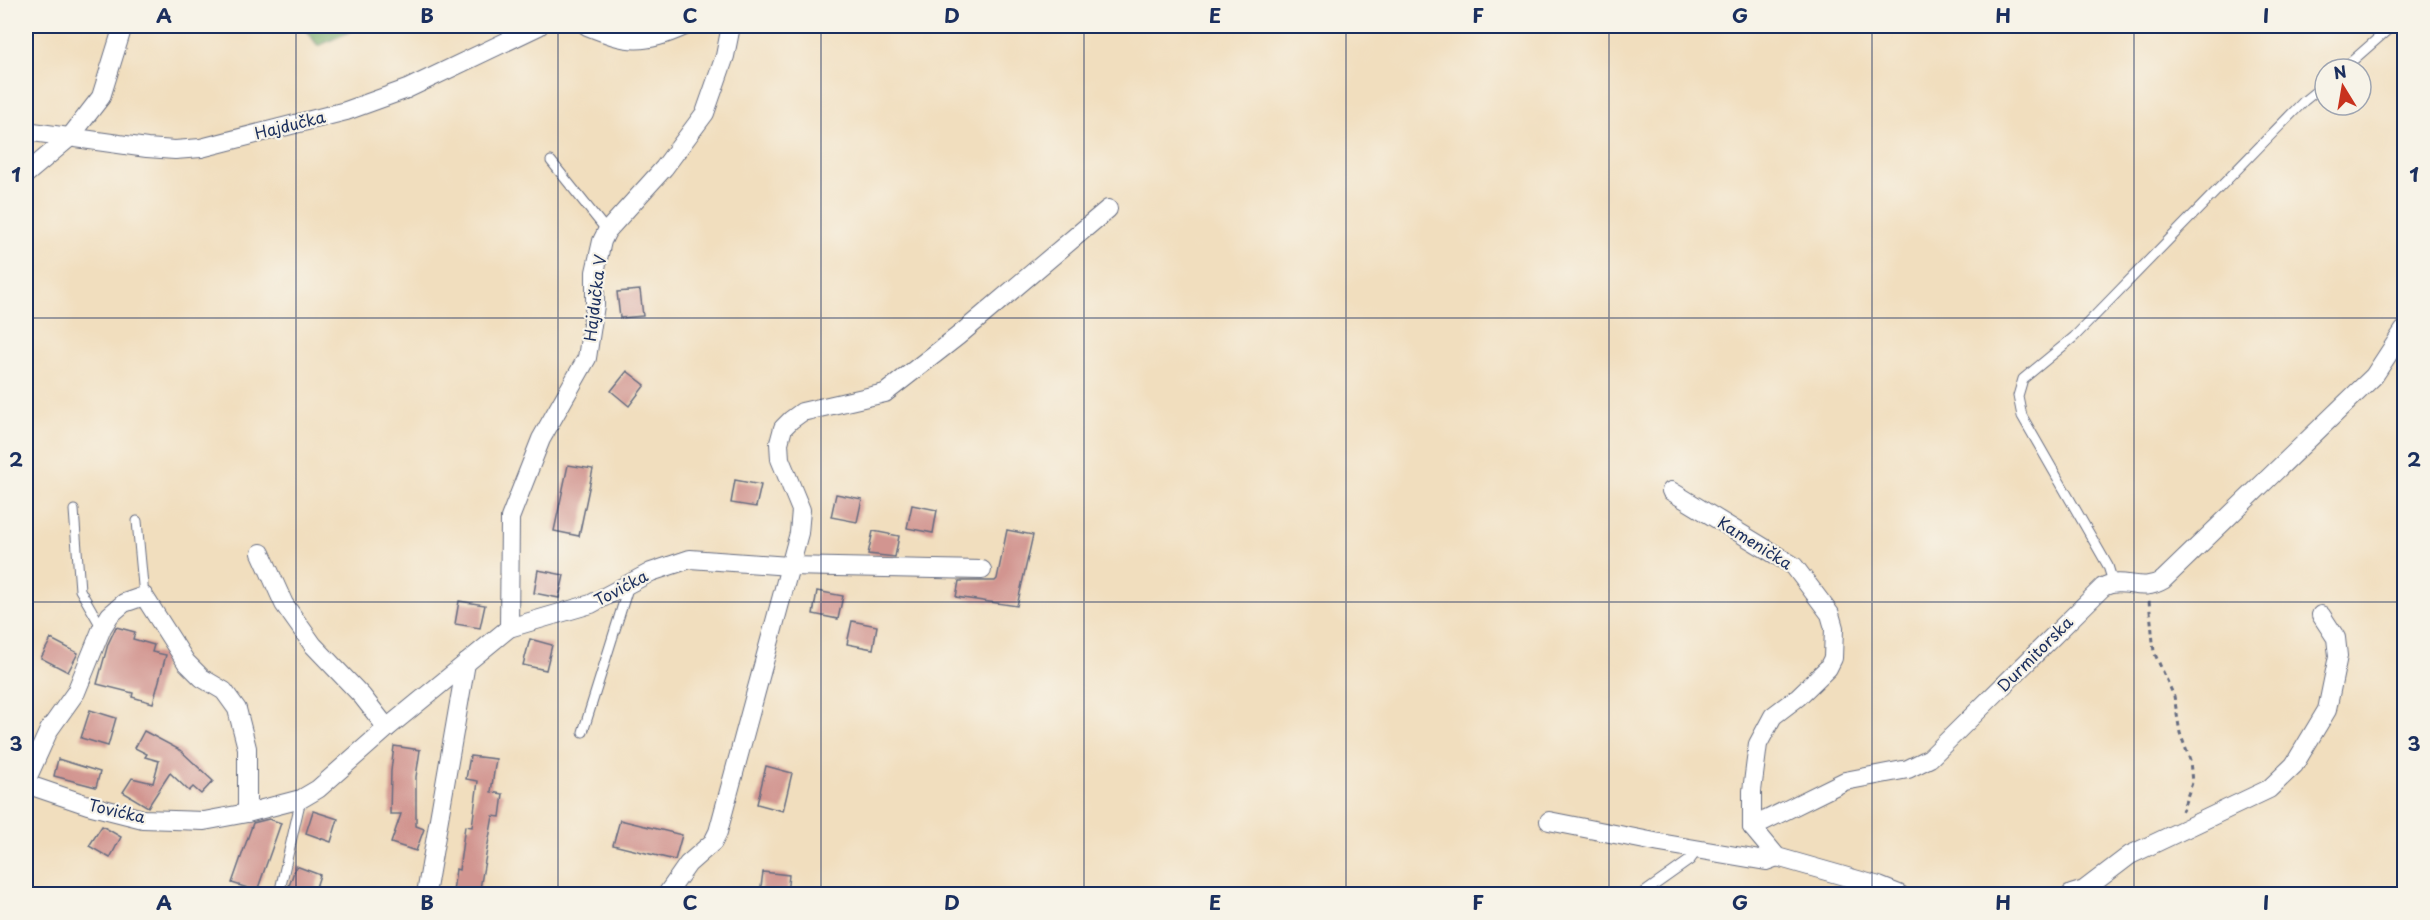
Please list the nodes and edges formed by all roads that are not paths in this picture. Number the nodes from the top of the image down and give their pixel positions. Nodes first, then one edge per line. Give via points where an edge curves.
1 (123, 26) edge
2 (539, 26) edge
3 (586, 26) edge
4 (685, 26) edge
5 (731, 26) edge
6 (2392, 26) edge
7 (2357, 57) edge
8 (2313, 94) edge
9 (26, 131) edge
10 (70, 137) junction
11 (551, 161) dead end
12 (26, 174) edge
13 (1108, 209) dead end
14 (607, 231) junction
15 (2404, 330) edge
16 (1671, 491) dead end
17 (74, 510) dead end
18 (137, 521) dead end
19 (261, 553) dead end
20 (789, 566) junction
21 (982, 570) dead end
22 (630, 582) junction
23 (2113, 582) junction
24 (144, 596) junction
25 (2321, 615) dead end
26 (102, 628) junction
27 (509, 628) junction
28 (466, 663) junction
29 (387, 728) junction
30 (584, 732) dead end
31 (26, 783) edge
32 (301, 799) junction
33 (247, 813) junction
34 (1549, 821) dead end
35 (1752, 827) junction
36 (1698, 849) junction
37 (1777, 857) junction
38 (279, 894) edge
39 (426, 894) edge
40 (667, 894) edge
41 (1642, 894) edge
42 (1899, 894) edge
43 (2072, 894) edge

1 - 10 street via 101,97
2 - 10 street, Hajdučka via 407,89 346,111 201,148 176,150
3 - 4 street via 632,41 662,36
5 - 14 street, Hajdučka V via 705,113 664,168
6 - 7 lane
8 - 23 lane via 2074,338 2023,379 2018,396 2022,416 2108,566
9 - 10 street, Hajdučka
10 - 12 street
11 - 14 lane
13 - 20 street via 885,393 802,412 783,428 780,459 801,510 800,533
14 - 27 street, Hajdučka V via 595,272 595,305 587,358 541,439 510,518
15 - 23 street via 2374,376 2163,580 2148,587
16 - 35 street, Kamenička via 1794,566 1830,614 1834,628 1833,658 1828,668 1773,716 1758,744
17 - 26 lane via 80,590
18 - 24 lane
19 - 29 street via 284,604 313,645
20 - 21 street, Tovićka
20 - 22 street, Tovićka via 690,559
20 - 40 street via 718,832
22 - 27 street, Tovićka via 591,604
22 - 30 lane
23 - 35 street, Durmitorska via 2103,587 1930,758 1908,769 1845,781
24 - 26 street via 124,603
24 - 33 street via 186,662 202,678 224,691 237,709 247,748
25 - 43 street via 2336,638 2338,656 2327,710 2294,765 2269,789 2130,855 2084,890
26 - 31 street via 76,692 49,730
27 - 28 street, Tovićka
28 - 29 street, Tovićka
28 - 39 street
29 - 32 street, Tovićka via 335,775
31 - 33 street, Tovićka via 142,819 204,821
32 - 33 street, Tovićka
32 - 38 lane
34 - 36 street
35 - 37 street
36 - 37 street via 1766,861
36 - 41 lane via 1690,860
37 - 42 street

